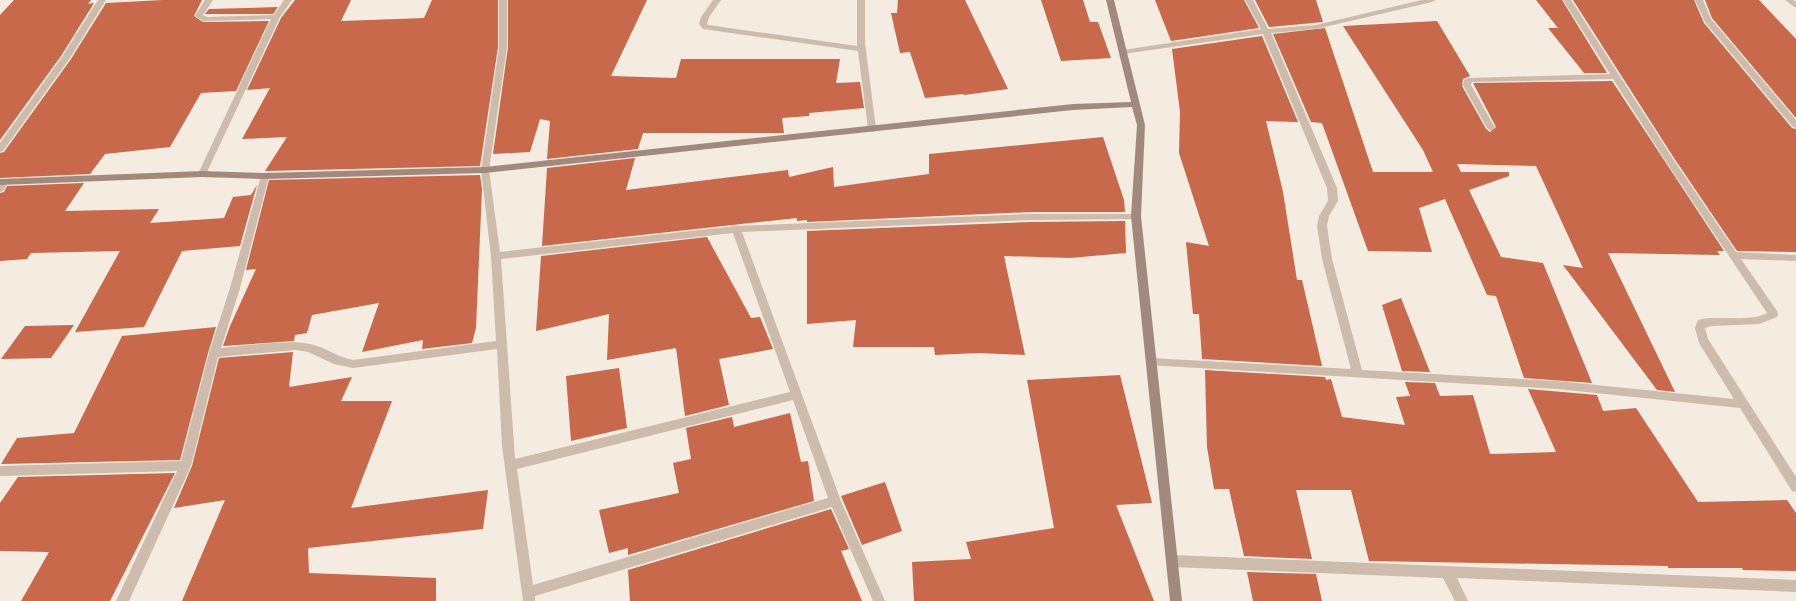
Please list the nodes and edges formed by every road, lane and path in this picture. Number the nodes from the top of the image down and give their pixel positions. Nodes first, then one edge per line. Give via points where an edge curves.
1 (102, 0) edge
2 (209, 0) edge
3 (288, 0) edge
4 (503, 0) edge
5 (717, 0) edge
6 (861, 0) edge
7 (1110, 0) edge
8 (1249, 0) edge
9 (1432, 0) edge
10 (1567, 0) edge
11 (1699, 0) edge
12 (1789, 0) edge
13 (1796, 6) edge
14 (276, 17) junction
15 (1266, 31) junction
16 (862, 49) junction
17 (1123, 52) junction
18 (1616, 76) junction
19 (1136, 104) junction
20 (1796, 125) edge
21 (1491, 128) dead end
22 (872, 129) junction
23 (0, 149) edge
24 (485, 170) junction
25 (202, 174) junction
26 (265, 176) junction
27 (1, 184) edge
28 (1136, 216) junction
29 (736, 229) junction
30 (1735, 255) junction
31 (496, 256) junction
32 (1796, 258) edge
33 (501, 344) junction
34 (214, 353) junction
35 (1151, 362) junction
36 (1358, 374) junction
37 (797, 395) junction
38 (1744, 404) junction
39 (511, 465) junction
40 (185, 466) junction
41 (0, 471) edge
42 (1796, 487) edge
43 (834, 501) junction
44 (1172, 562) junction
45 (1447, 572) junction
46 (1796, 586) edge
47 (529, 597) edge
48 (122, 601) edge
49 (879, 601) edge
50 (1176, 601) edge
51 (1462, 601) edge

1 - 23 street via 66,58
2 - 14 street via 199,16 206,20
3 - 14 street
4 - 24 street via 503,47
5 - 16 street via 705,17 706,27
6 - 16 street
7 - 17 main road
8 - 15 street
9 - 15 street via 1316,27
10 - 18 street
11 - 20 street via 1708,20
12 - 13 street
14 - 25 street
15 - 17 street
15 - 36 street via 1334,195 1322,226
16 - 22 street
17 - 19 main road
18 - 21 street via 1468,80 1467,85
18 - 30 street via 1670,161
19 - 22 main road via 1073,107
19 - 28 main road via 1141,124
22 - 24 main road
24 - 26 main road
24 - 31 street
25 - 26 main road
25 - 27 main road
26 - 34 street
28 - 29 street
28 - 35 main road
29 - 31 street
29 - 37 street
30 - 32 street
30 - 38 street via 1774,314 1768,319 1760,320 1711,321 1702,323 1700,328 1703,340
31 - 33 street
33 - 34 street via 353,364 338,361 310,348 296,346
33 - 39 street
34 - 40 street
35 - 36 street
35 - 44 main road
36 - 38 street via 1557,385
37 - 39 street
37 - 43 street
38 - 42 street
39 - 47 street
40 - 41 street
40 - 48 street
43 - 47 street
43 - 49 street
44 - 45 street
44 - 50 main road
45 - 46 street
45 - 51 street

